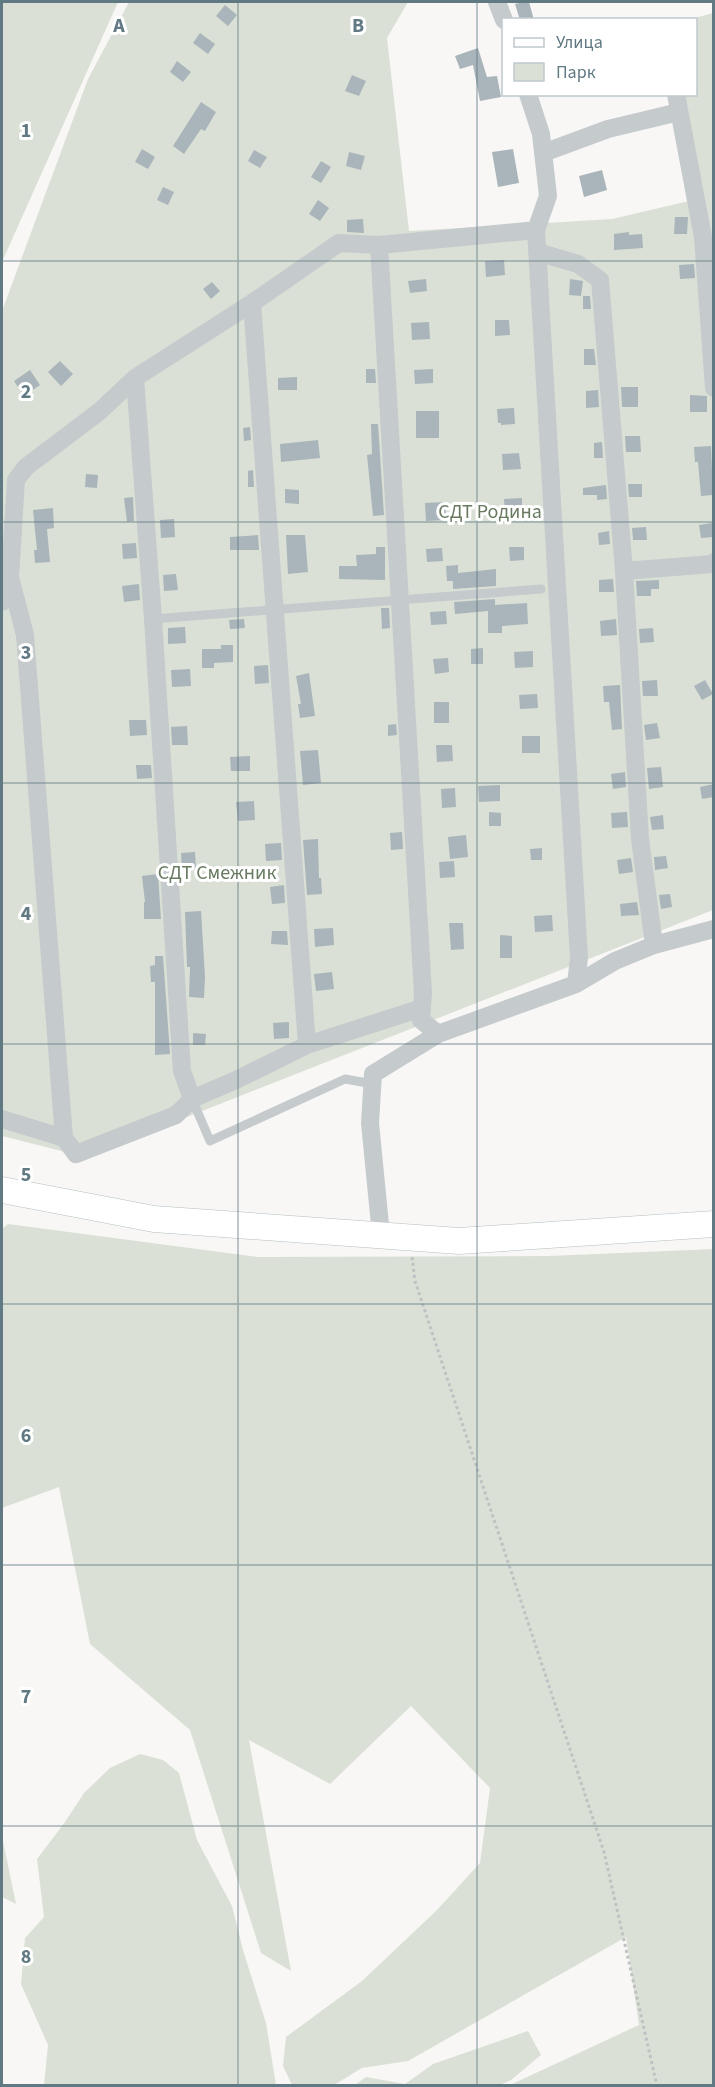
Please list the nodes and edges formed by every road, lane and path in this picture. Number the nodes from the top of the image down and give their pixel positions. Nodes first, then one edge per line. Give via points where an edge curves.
1 (497, 2) edge
2 (503, 18) edge
3 (529, 96) edge
4 (678, 103) edge
5 (543, 153) junction
6 (536, 230) junction
7 (379, 245) junction
8 (537, 252) junction
9 (252, 303) junction
10 (135, 378) junction
11 (714, 388) edge
12 (714, 562) edge
13 (624, 571) junction
14 (9, 577) junction
15 (541, 589) dead end
16 (400, 600) junction
17 (2, 602) edge
18 (275, 609) junction
19 (153, 618) junction
20 (714, 928) edge
21 (654, 945) junction
22 (576, 984) junction
23 (422, 1008) junction
24 (438, 1034) junction
25 (307, 1045) junction
26 (373, 1084) junction
27 (192, 1099) junction
28 (2, 1119) edge
29 (64, 1138) junction
30 (2, 1190) edge
31 (714, 1224) edge
32 (381, 1235) junction
33 (410, 1237) junction
34 (657, 2085) edge

1 - 2 street
3 - 5 street
4 - 5 street
4 - 11 street via 703,237
5 - 6 street via 548,196
6 - 7 street
6 - 8 street
7 - 9 street via 339,243
7 - 16 street
8 - 13 street via 578,264 600,280
8 - 22 street via 579,958
9 - 10 street
9 - 18 street
10 - 14 street via 100,411 26,467 16,480
10 - 19 street
12 - 13 street
13 - 21 street via 640,839
14 - 17 street
14 - 29 street via 25,635
15 - 16 lane
16 - 18 lane
16 - 23 street
18 - 19 lane
18 - 25 street
19 - 27 street via 182,1071
20 - 21 street
21 - 22 street via 615,961
22 - 24 street
23 - 24 street via 421,1020
23 - 25 street
24 - 26 street via 373,1074
25 - 27 street
26 - 27 lane via 345,1079 210,1141
26 - 32 street via 370,1123
27 - 29 street via 176,1115 76,1154
28 - 29 street
30 - 32 street via 154,1219
31 - 33 street via 459,1241
32 - 33 street
33 - 34 path via 415,1281 604,1852

